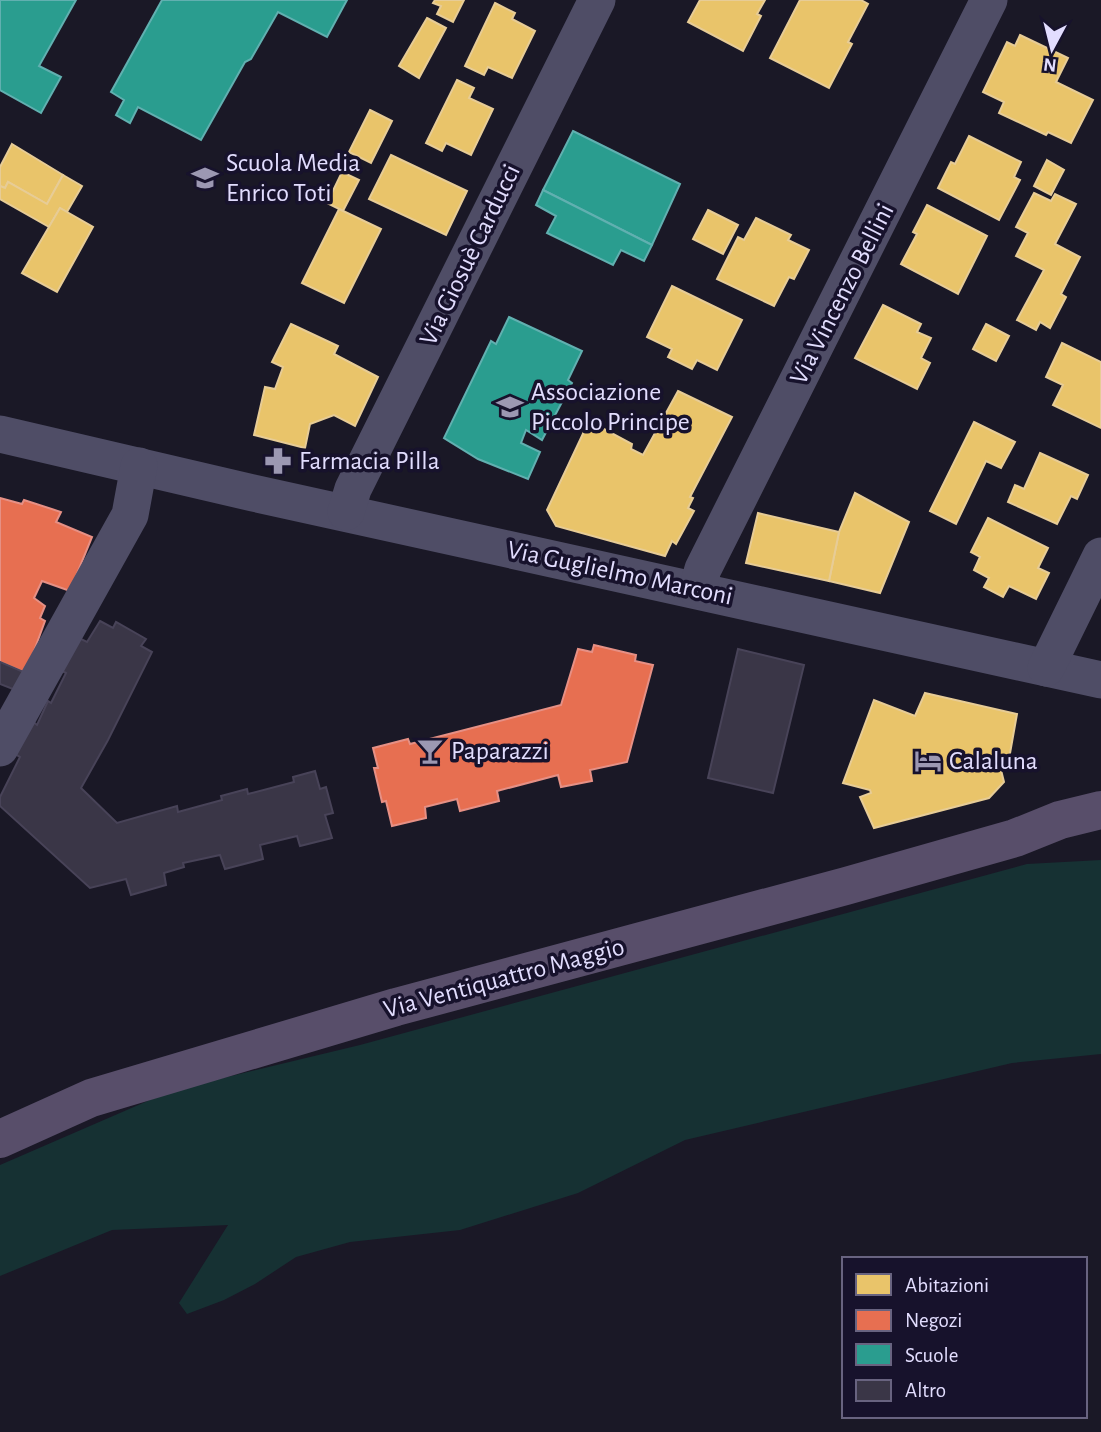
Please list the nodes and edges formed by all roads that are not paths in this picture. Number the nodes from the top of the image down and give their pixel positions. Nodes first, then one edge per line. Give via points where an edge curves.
1 (597, 0) edge
2 (989, 0) edge
3 (0, 434) edge
4 (139, 466) junction
5 (346, 512) junction
6 (1101, 556) edge
7 (697, 589) junction
8 (1045, 668) junction
9 (1101, 680) edge
10 (0, 748) edge
11 (1101, 810) edge
12 (1101, 835) edge
13 (1015, 838) junction
14 (0, 1139) edge

1 - 5 street, Via Giosuè Carducci via 353,489
2 - 7 street, Via Vincenzo Bellini
3 - 4 street, Via Guglielmo Marconi
4 - 5 street, Via Guglielmo Marconi
4 - 10 street via 130,515
5 - 7 street, Via Guglielmo Marconi
6 - 8 street
7 - 8 street, Via Guglielmo Marconi
8 - 9 street, Via Guglielmo Marconi
11 - 13 main road, Via Ventiquattro Maggio
12 - 13 main road, Via Ventiquattro Maggio
13 - 14 main road, Via Ventiquattro Maggio via 370,1015 91,1098

